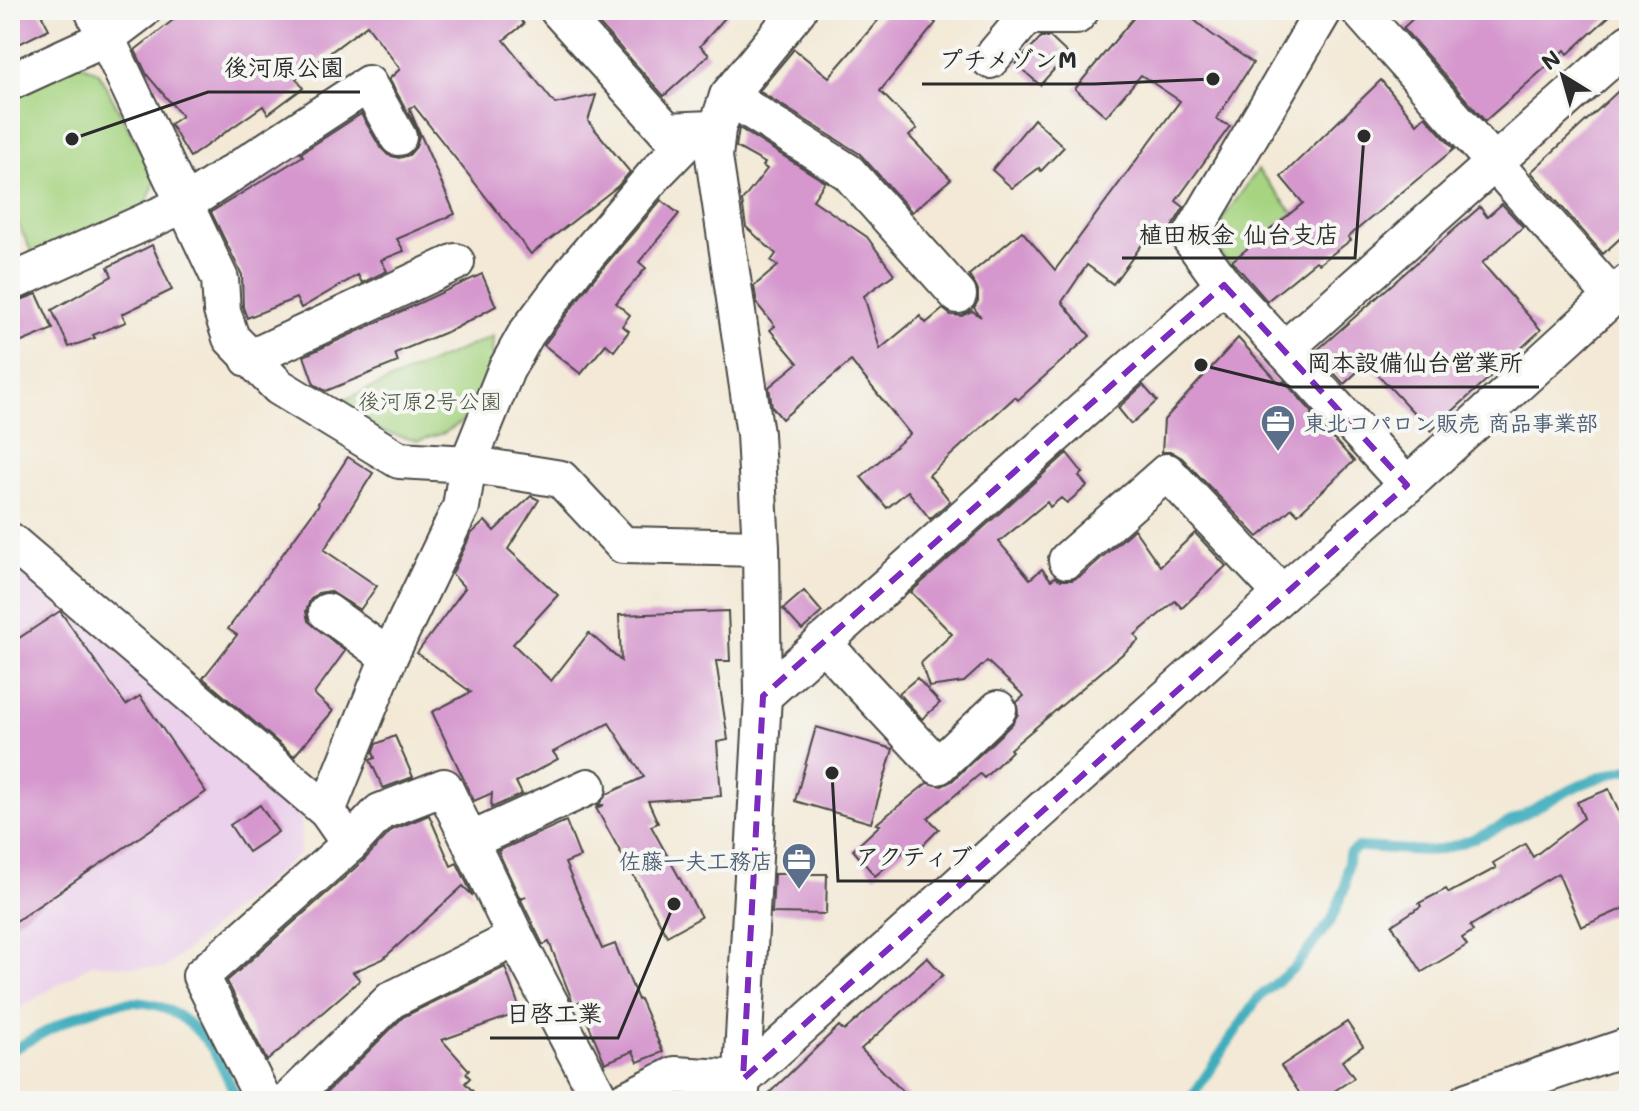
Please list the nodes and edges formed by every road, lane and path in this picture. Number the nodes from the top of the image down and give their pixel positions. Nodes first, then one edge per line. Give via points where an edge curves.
1 (143, 10) edge
2 (558, 10) edge
3 (798, 10) edge
4 (1081, 10) edge
5 (1324, 10) edge
6 (1375, 16) edge
7 (99, 24) edge
8 (1629, 43) edge
9 (990, 60) dead end
10 (10, 82) edge
11 (715, 118) junction
12 (398, 137) dead end
13 (1495, 165) junction
14 (185, 204) junction
15 (456, 262) dead end
16 (10, 283) edge
17 (1224, 285) junction
18 (1621, 289) edge
19 (958, 295) dead end
20 (1284, 350) junction
21 (249, 359) junction
22 (468, 464) junction
23 (1407, 485) junction
24 (10, 541) edge
25 (761, 548) junction
26 (1067, 560) dead end
27 (1282, 594) junction
28 (327, 612) dead end
29 (822, 642) junction
30 (389, 657) junction
31 (763, 696) junction
32 (998, 709) dead end
33 (588, 787) dead end
34 (327, 811) junction
35 (470, 841) junction
36 (350, 844) junction
37 (516, 938) junction
38 (1629, 1046) edge
39 (742, 1090) edge
40 (264, 1101) edge
41 (288, 1101) edge
42 (601, 1101) edge
43 (623, 1101) edge
44 (1467, 1101) edge

1 - 7 street
2 - 11 street via 667,131
3 - 11 street
4 - 9 street via 1076,16 1027,16
5 - 17 street via 1190,238
6 - 13 street
7 - 10 street
7 - 14 street
8 - 13 street
11 - 19 street via 848,172
11 - 22 street via 657,172 526,334
11 - 25 street via 717,193 755,434
12 - 14 street via 368,84
13 - 18 street
13 - 20 street
14 - 16 street
14 - 21 street via 220,279 231,338
15 - 21 street
17 - 20 street
17 - 29 street
18 - 23 street
20 - 23 street
21 - 22 street via 279,387 399,460
22 - 25 street via 561,479 623,545
22 - 30 street via 461,507
23 - 27 street
24 - 34 street
25 - 31 street
26 - 27 street via 1167,472
27 - 39 street
28 - 30 street
29 - 31 street
29 - 32 street via 938,766
30 - 34 street
31 - 39 street
33 - 35 street
34 - 36 street
35 - 36 street via 444,787 380,812
35 - 37 street
36 - 40 street via 201,976
37 - 41 street via 391,1000
37 - 42 street
38 - 44 street
39 - 43 street via 675,1075

